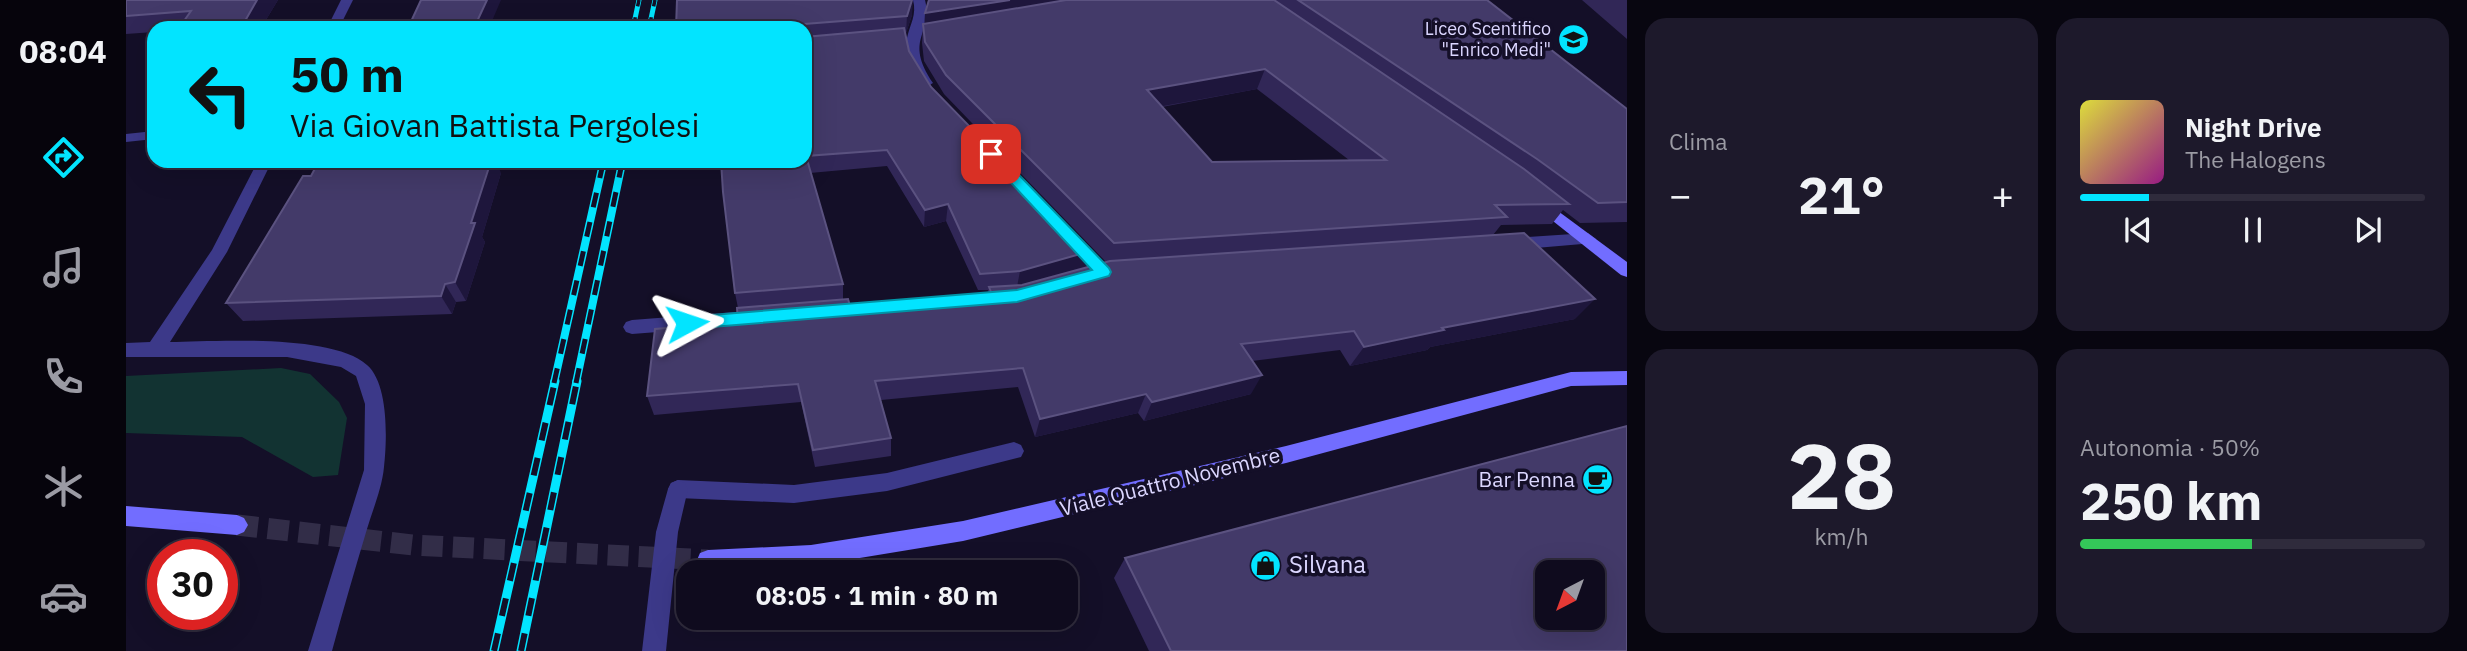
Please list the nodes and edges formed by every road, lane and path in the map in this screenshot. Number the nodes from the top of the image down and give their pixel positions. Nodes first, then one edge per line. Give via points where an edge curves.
1 (347, 0) edge
2 (919, 0) edge
3 (336, 21) edge
4 (937, 99) edge
5 (147, 136) edge
6 (126, 138) edge
7 (261, 168) edge
8 (1525, 192) edge
9 (1588, 239) junction
10 (1491, 246) edge
11 (1627, 271) edge
12 (1030, 293) edge
13 (811, 313) edge
14 (783, 315) edge
15 (632, 327) dead end
16 (126, 350) edge
17 (155, 350) junction
18 (1627, 378) edge
19 (1014, 451) dead end
20 (126, 516) edge
21 (237, 525) tunnel mouth
22 (769, 560) edge
23 (320, 651) edge
24 (654, 651) edge

1 - 3 street
2 - 4 street via 923,10 912,51
5 - 6 street
7 - 17 street via 219,252
8 - 9 street
9 - 10 street
9 - 11 street
12 - 13 street
14 - 15 street
16 - 17 street
17 - 23 street via 295,350 347,360 362,371 373,399 374,470
18 - 22 street, Viale Quattro Novembre via 1571,379 1234,468 943,537
19 - 24 street via 887,482 794,494 678,489 667,532
20 - 21 street

